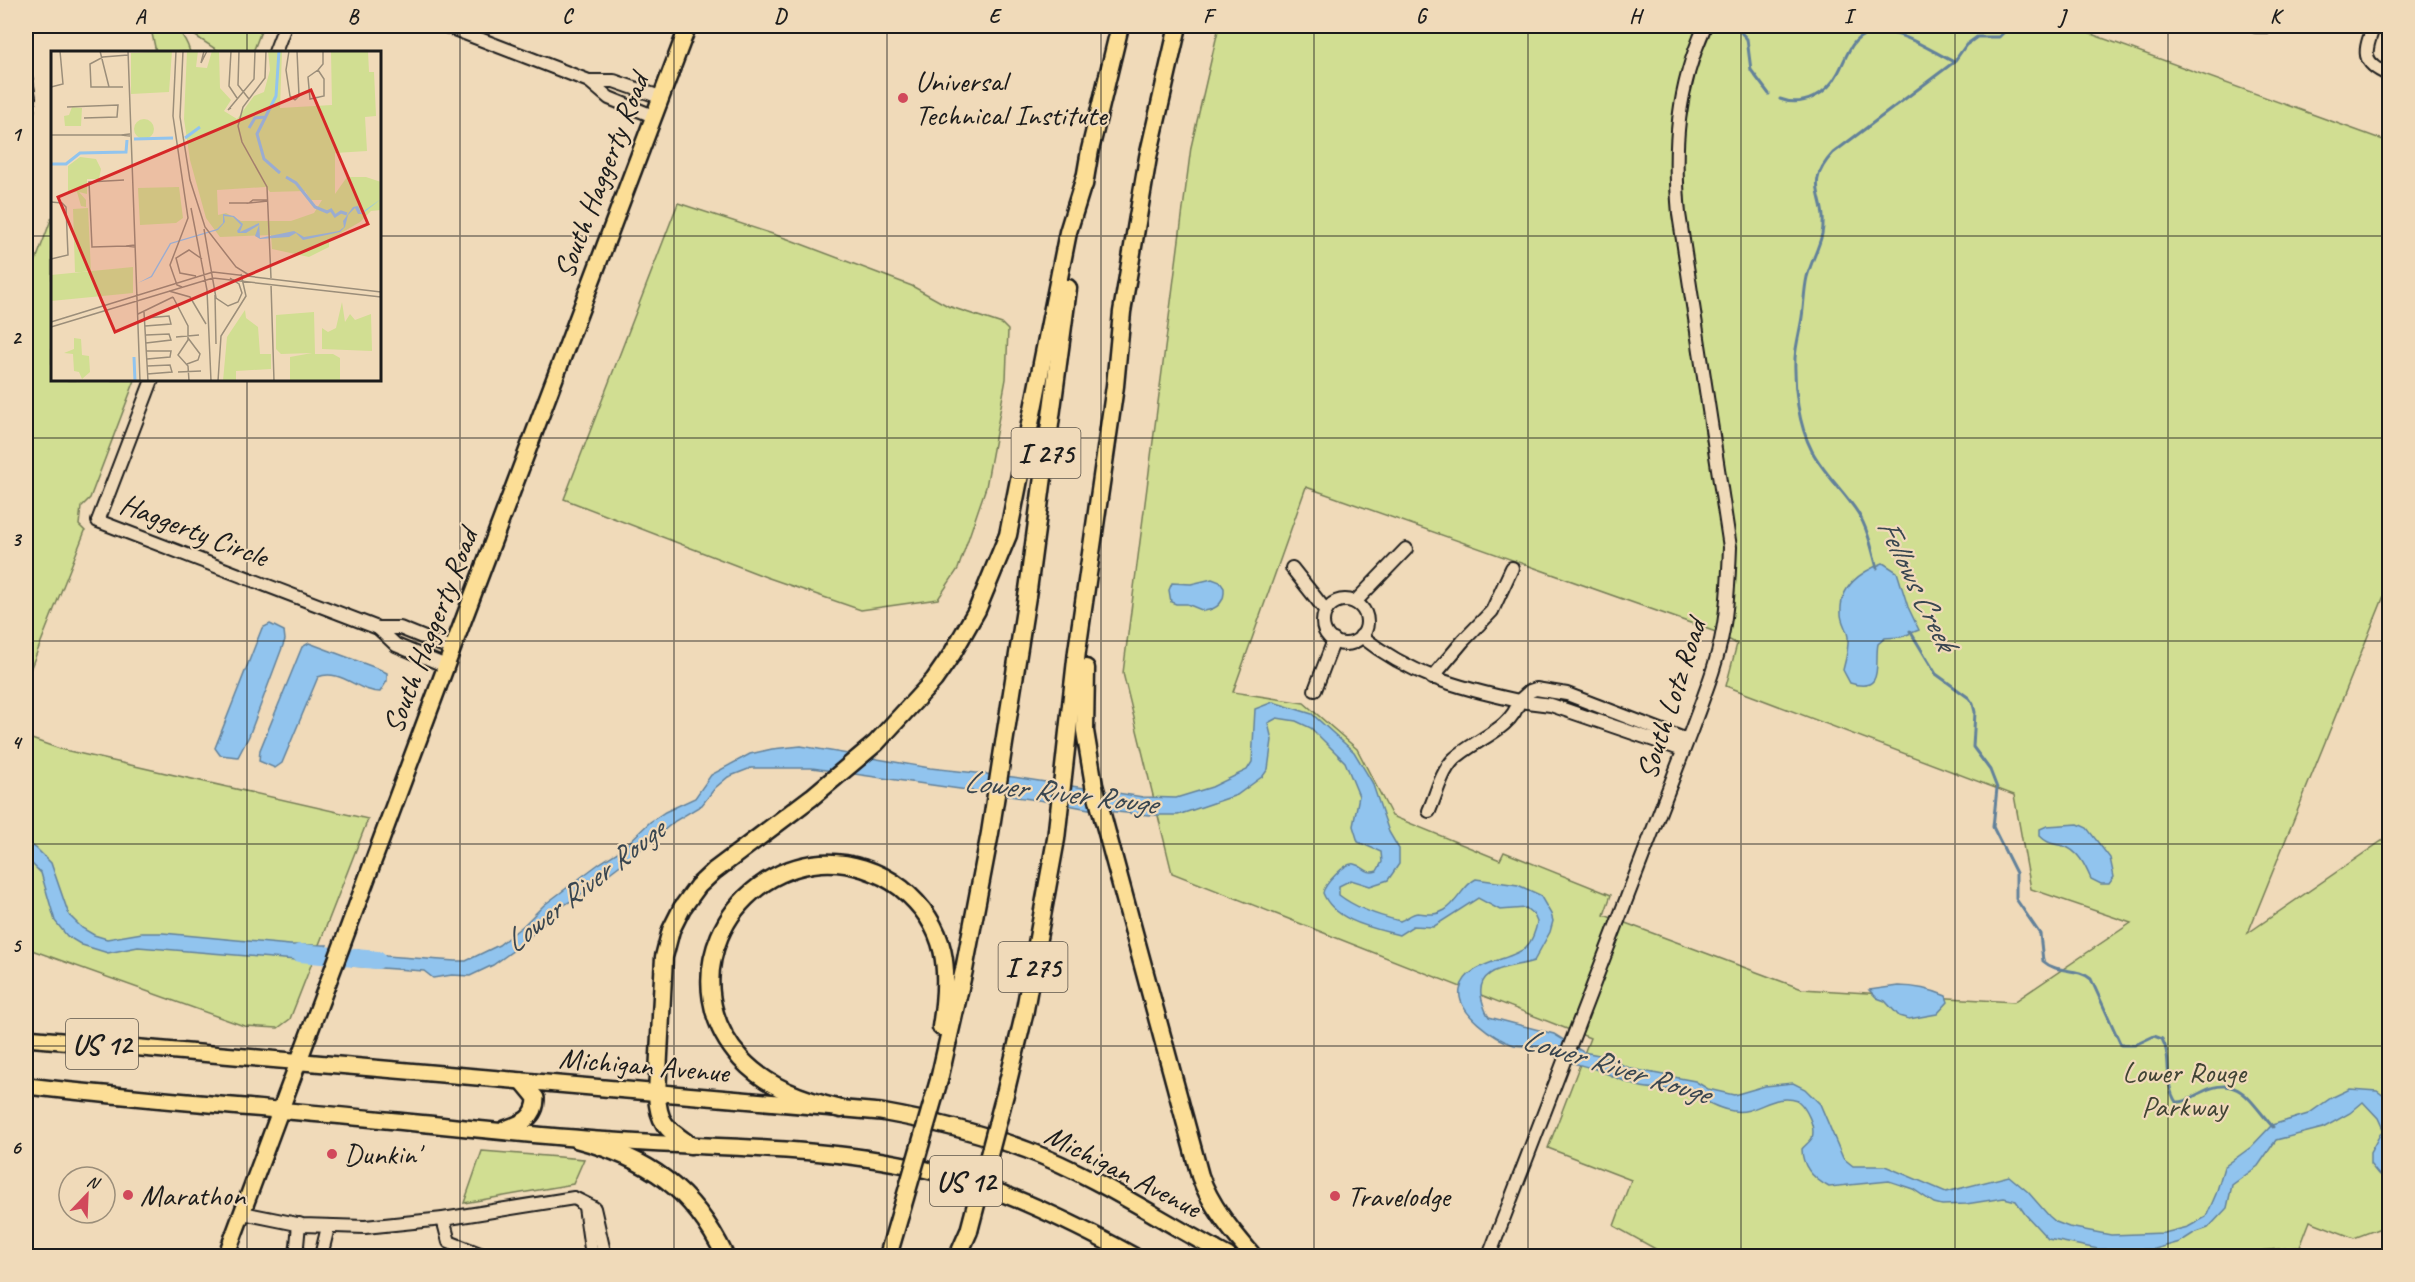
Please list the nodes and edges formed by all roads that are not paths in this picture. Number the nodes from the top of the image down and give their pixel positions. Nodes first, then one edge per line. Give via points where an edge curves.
1 (285, 26) edge
2 (446, 26) edge
3 (688, 26) edge
4 (1120, 26) edge
5 (1178, 26) edge
6 (1705, 26) edge
7 (2256, 26) edge
8 (2272, 26) edge
9 (2374, 26) edge
10 (275, 51) edge
11 (2390, 75) edge
12 (26, 80) edge
13 (589, 81) junction
14 (660, 97) junction
15 (653, 116) junction
16 (26, 118) edge
17 (1085, 177) junction
18 (152, 381) edge
19 (1115, 386) junction
20 (1406, 549) dead end
21 (1292, 568) dead end
22 (1512, 568) dead end
23 (1355, 602) junction
24 (1326, 611) junction
25 (378, 628) junction
26 (1361, 636) junction
27 (1334, 640) junction
28 (452, 649) junction
29 (446, 666) junction
30 (1432, 678) junction
31 (1315, 690) dead end
32 (1519, 700) junction
33 (1685, 745) junction
34 (1429, 811) dead end
35 (26, 1038) edge
36 (300, 1060) junction
37 (940, 1076) junction
38 (522, 1081) junction
39 (26, 1086) edge
40 (657, 1094) junction
41 (841, 1109) junction
42 (281, 1111) junction
43 (503, 1130) junction
44 (576, 1139) junction
45 (690, 1145) junction
46 (581, 1202) junction
47 (243, 1213) junction
48 (443, 1219) junction
49 (298, 1224) junction
50 (328, 1227) junction
51 (1118, 1251) edge
52 (1220, 1254) edge
53 (226, 1257) edge
54 (296, 1257) edge
55 (321, 1257) edge
56 (485, 1257) edge
57 (592, 1257) edge
58 (605, 1257) edge
59 (724, 1257) edge
60 (888, 1257) edge
61 (959, 1257) edge
62 (1134, 1257) edge
63 (1253, 1257) edge
64 (1490, 1257) edge

1 - 10 street
2 - 13 street
3 - 14 main road, South Haggerty Road
4 - 17 highway, I 275
5 - 19 highway, I 275 via 1148,157 1122,312
6 - 33 street, South Lotz Road via 1682,96 1676,137 1676,181 1730,548 1729,590 1713,670
7 - 8 street
9 - 11 street via 2366,57 2374,68
12 - 16 street
13 - 14 street via 614,81
13 - 15 street via 609,98
14 - 15 main road, South Haggerty Road
15 - 28 main road, South Haggerty Road
17 - 37 highway, I 275 via 990,833
17 - 40 highway via 1068,232 1008,535 977,610 934,680 876,743 714,871 691,895 671,930 664,957
18 - 25 street, Haggerty Circle via 98,521
19 - 61 highway, I 275, bridge via 1056,839 1035,959 1005,1094
19 - 63 highway via 1084,684 1086,740 1109,844 1200,1176 1228,1227
20 - 23 street
21 - 24 street
22 - 30 street via 1492,611
23 - 24 street via 1335,602
23 - 26 street via 1367,617
24 - 27 street via 1323,624
25 - 28 street, Haggerty Circle via 400,628
25 - 29 street, Haggerty Circle via 396,645
26 - 27 street via 1348,643
26 - 30 street via 1391,658
27 - 31 street
28 - 29 main road, South Haggerty Road
29 - 36 main road, South Haggerty Road
30 - 32 street via 1463,689
32 - 33 street via 1536,689 1559,692
32 - 34 street via 1517,710 1505,722 1451,762
33 - 64 street, South Lotz Road
35 - 36 main road, Michigan Avenue / US 12
36 - 38 main road, Michigan Avenue / US 12
36 - 42 main road, South Haggerty Road
37 - 41 highway via 939,1035 946,976 945,957 932,921 909,894 861,867 828,863 791,869 753,890 723,926 712,961 712,996 721,1028 754,1071 793,1095
37 - 60 highway, I 275, bridge
38 - 40 main road, Michigan Avenue / US 12
38 - 43 main road via 536,1098 534,1112 525,1123
39 - 42 main road, US 12
40 - 41 main road, Michigan Avenue / US 12
40 - 45 highway via 657,1112 663,1124
41 - 52 main road, Michigan Avenue / US 12 via 933,1121 1028,1150 1115,1192
42 - 43 main road, US 12
42 - 47 main road, South Haggerty Road
43 - 44 main road, US 12
44 - 45 main road, US 12
44 - 59 highway via 628,1156 669,1181 704,1218
45 - 51 main road, US 12 via 807,1153 919,1168 1019,1199 1068,1221
46 - 48 street via 574,1198
46 - 57 street
46 - 58 street via 594,1208
47 - 49 street
47 - 53 main road, South Haggerty Road
48 - 50 street
48 - 56 street via 449,1242
49 - 50 street
49 - 54 street
50 - 55 street
51 - 62 main road, US 12

